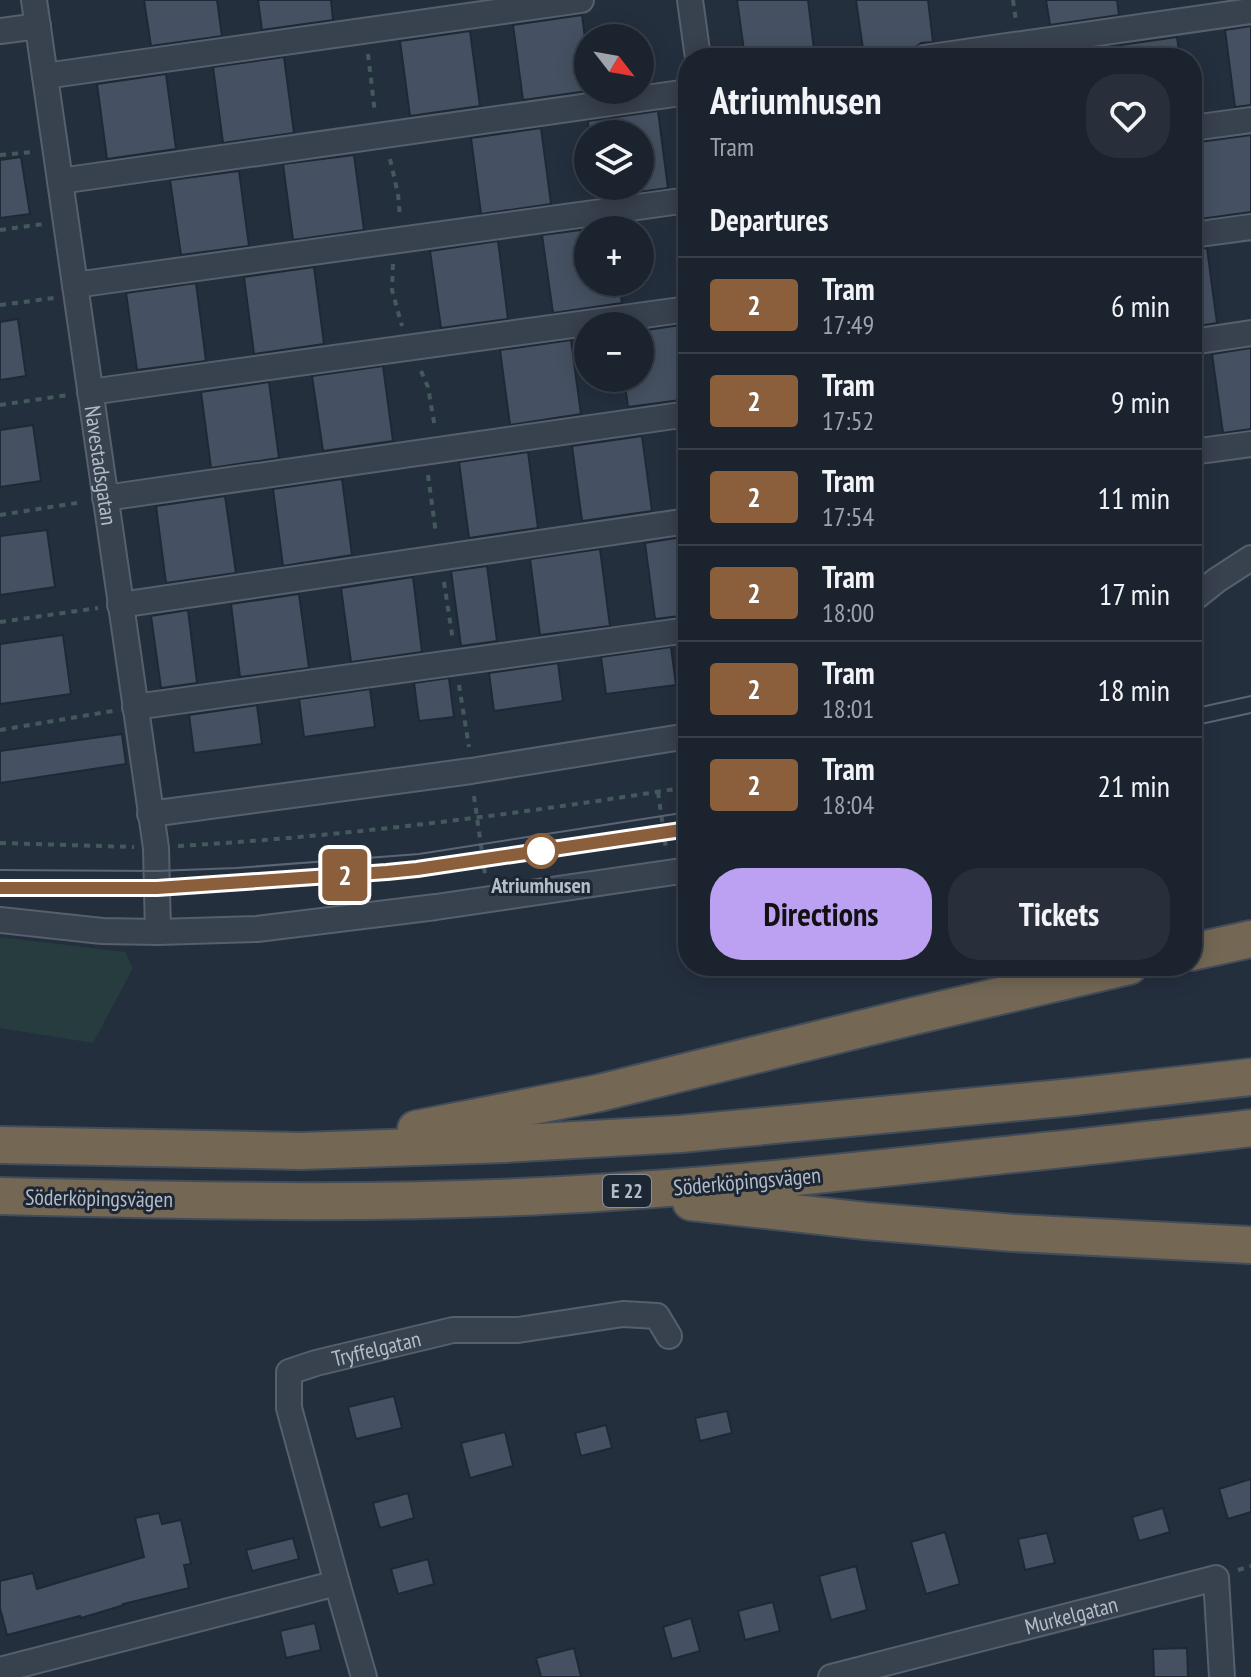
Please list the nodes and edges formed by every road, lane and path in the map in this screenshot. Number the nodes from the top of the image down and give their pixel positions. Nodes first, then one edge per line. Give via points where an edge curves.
1 (34, 0) edge
2 (581, 0) edge
3 (690, 0) edge
4 (1251, 11) edge
5 (38, 26) junction
6 (0, 31) edge
7 (365, 31) junction
8 (697, 48) edge
9 (994, 48) edge
10 (45, 76) junction
11 (678, 93) edge
12 (1251, 120) edge
13 (1202, 127) edge
14 (379, 135) junction
15 (55, 149) junction
16 (0, 155) edge
17 (60, 181) junction
18 (678, 201) edge
19 (66, 221) junction
20 (1251, 227) edge
21 (0, 230) edge
22 (1202, 234) edge
23 (398, 240) junction
24 (75, 290) junction
25 (0, 305) edge
26 (678, 310) edge
27 (1251, 333) edge
28 (1202, 340) edge
29 (411, 347) junction
30 (90, 392) junction
31 (0, 405) edge
32 (678, 415) edge
33 (1251, 444) edge
34 (1202, 451) edge
35 (427, 452) junction
36 (105, 498) junction
37 (0, 515) edge
38 (678, 522) edge
39 (440, 558) junction
40 (1251, 558) edge
41 (1202, 592) edge
42 (120, 605) junction
43 (0, 622) edge
44 (678, 631) edge
45 (456, 663) junction
46 (135, 707) junction
47 (0, 730) edge
48 (678, 738) edge
49 (471, 771) junction
50 (678, 788) edge
51 (150, 814) junction
52 (477, 818) junction
53 (0, 843) edge
54 (156, 848) junction
55 (678, 871) edge
56 (496, 874) dead end
57 (0, 920) edge
58 (158, 932) junction
59 (1251, 939) edge
60 (1202, 950) edge
61 (1086, 976) edge
62 (1251, 1077) edge
63 (1251, 1128) edge
64 (0, 1145) edge
65 (301, 1151) junction
66 (610, 1192) junction
67 (0, 1196) edge
68 (1251, 1245) edge
69 (669, 1336) dead end
70 (337, 1583) junction
71 (0, 1670) edge
72 (364, 1677) edge
73 (831, 1677) edge
74 (1222, 1677) edge

1 - 5 street, Navestadsgatan
2 - 7 street
3 - 8 street
4 - 9 street
5 - 6 street
5 - 10 street, Navestadsgatan
7 - 10 street
7 - 14 path
10 - 15 street, Navestadsgatan
11 - 14 street
12 - 13 street
14 - 17 street
14 - 23 path via 395,179
15 - 16 path
15 - 17 street, Navestadsgatan
17 - 19 street, Navestadsgatan
18 - 23 street
19 - 21 path
19 - 24 street, Navestadsgatan
20 - 22 street
23 - 24 street
23 - 29 path via 392,290
24 - 25 path
24 - 30 street, Navestadsgatan
26 - 29 street
27 - 28 street
29 - 30 street
29 - 35 path via 431,401 435,429
30 - 31 path
30 - 36 street, Navestadsgatan
32 - 35 street
33 - 34 street
35 - 36 street
35 - 39 path
36 - 37 path
36 - 42 street, Navestadsgatan
38 - 39 street
39 - 42 street
39 - 45 path
40 - 41 street
42 - 43 path
42 - 46 street, Navestadsgatan
44 - 45 street
45 - 46 street
45 - 49 path
46 - 47 path
46 - 51 street, Navestadsgatan
48 - 49 street
49 - 51 street
49 - 52 path
50 - 52 path
51 - 54 street, Navestadsgatan
52 - 54 path
52 - 56 path via 485,875
53 - 54 path
54 - 58 street, Navestadsgatan
55 - 58 street via 257,929
57 - 58 street
59 - 60 highway
61 - 65 highway via 599,1093
62 - 65 highway via 680,1134
63 - 66 highway, Söderköpingsvägen / E 22
64 - 65 highway
66 - 67 highway, Söderköpingsvägen / E 22 via 305,1201
66 - 68 highway via 866,1221
69 - 70 street, Tryffelgatan via 657,1316 623,1314 518,1330 453,1330 289,1372 289,1408
70 - 71 street
70 - 72 street, Tryffelgatan
73 - 74 street, Murkelgatan via 1216,1578

